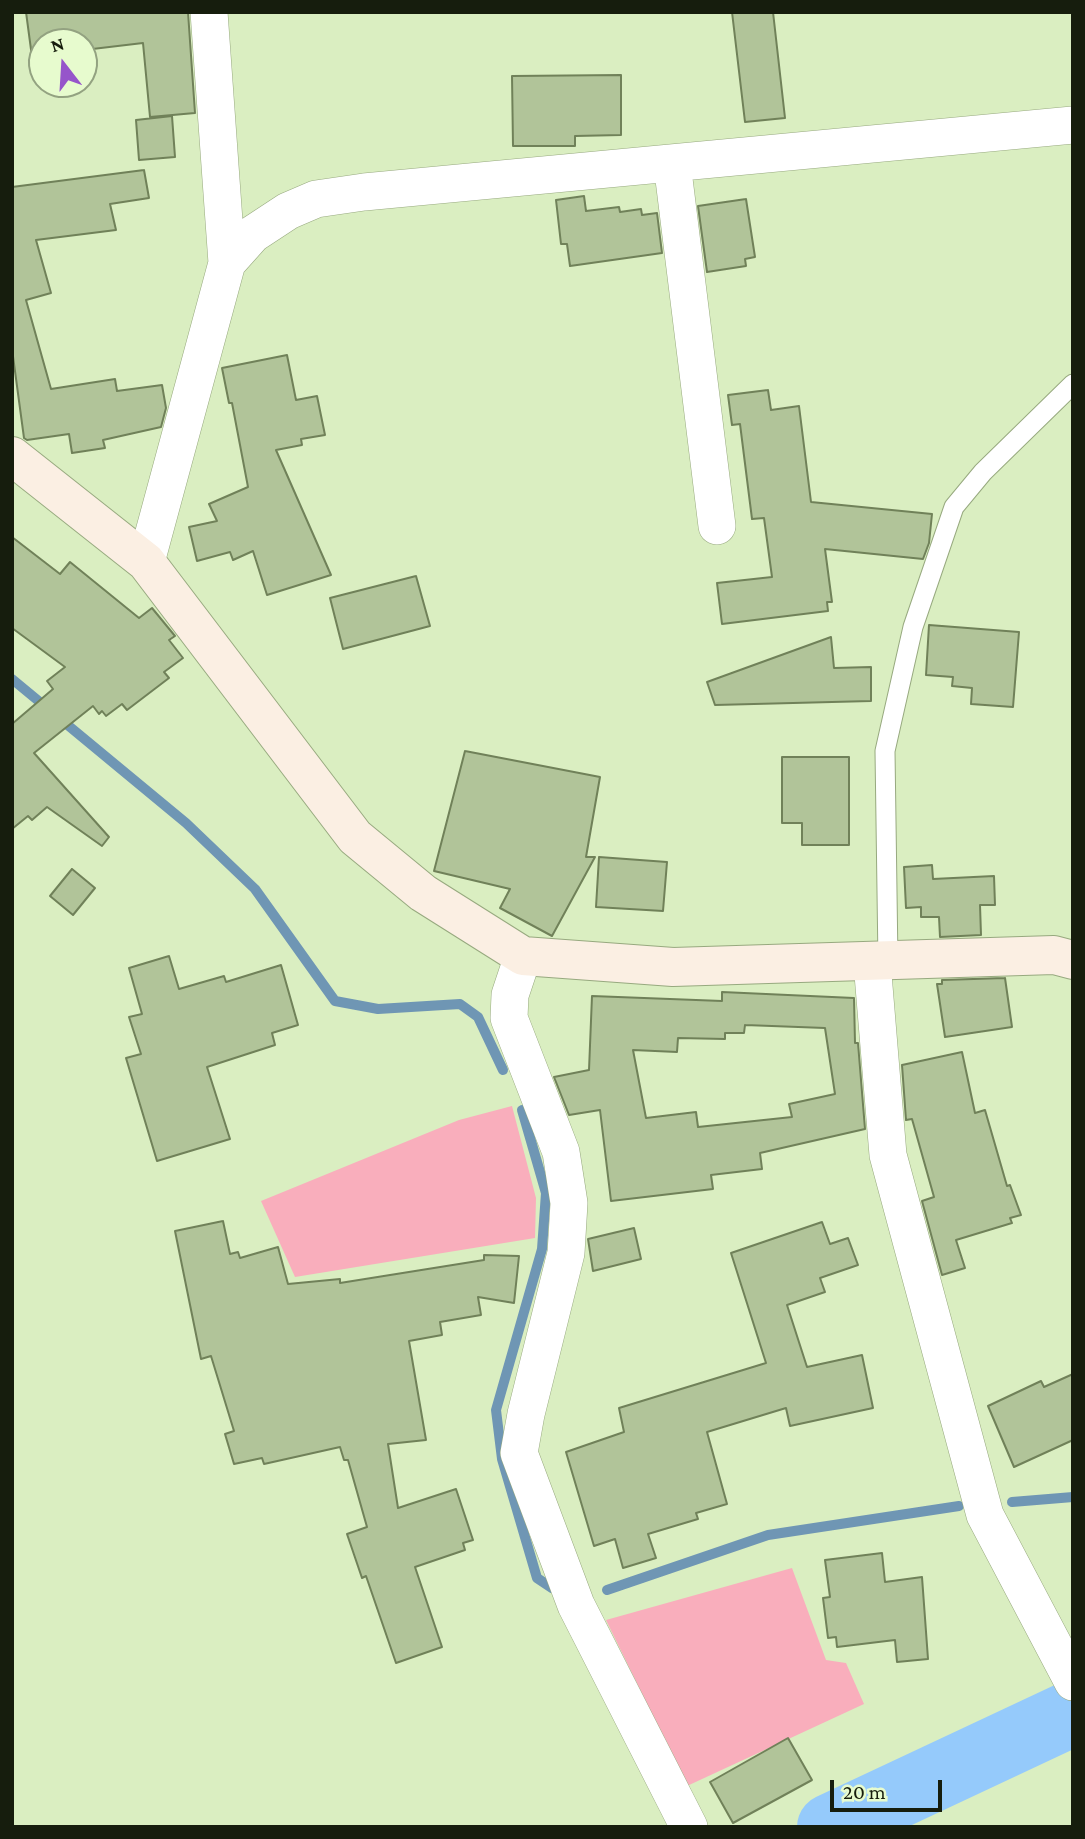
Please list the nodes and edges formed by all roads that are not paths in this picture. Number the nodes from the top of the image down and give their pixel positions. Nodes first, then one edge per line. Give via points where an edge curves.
1 (209, 12) edge
2 (1073, 125) edge
3 (672, 163) junction
4 (226, 263) junction
5 (1073, 384) edge
6 (12, 456) edge
7 (717, 526) dead end
8 (146, 562) junction
9 (523, 956) junction
10 (1073, 960) edge
11 (880, 962) junction
12 (1073, 1682) edge
13 (689, 1827) edge

1 - 4 street
2 - 3 street
3 - 4 street via 316,200 288,211 253,234
3 - 7 street
4 - 8 street
5 - 11 lane via 954,507 913,626 885,751
6 - 8 street
8 - 9 street via 355,837 424,892
9 - 11 street via 673,967
9 - 13 street via 510,995 509,1018 561,1152 569,1203 566,1253 520,1453 576,1605
10 - 11 street via 1054,955
11 - 12 street via 888,1155 985,1515

